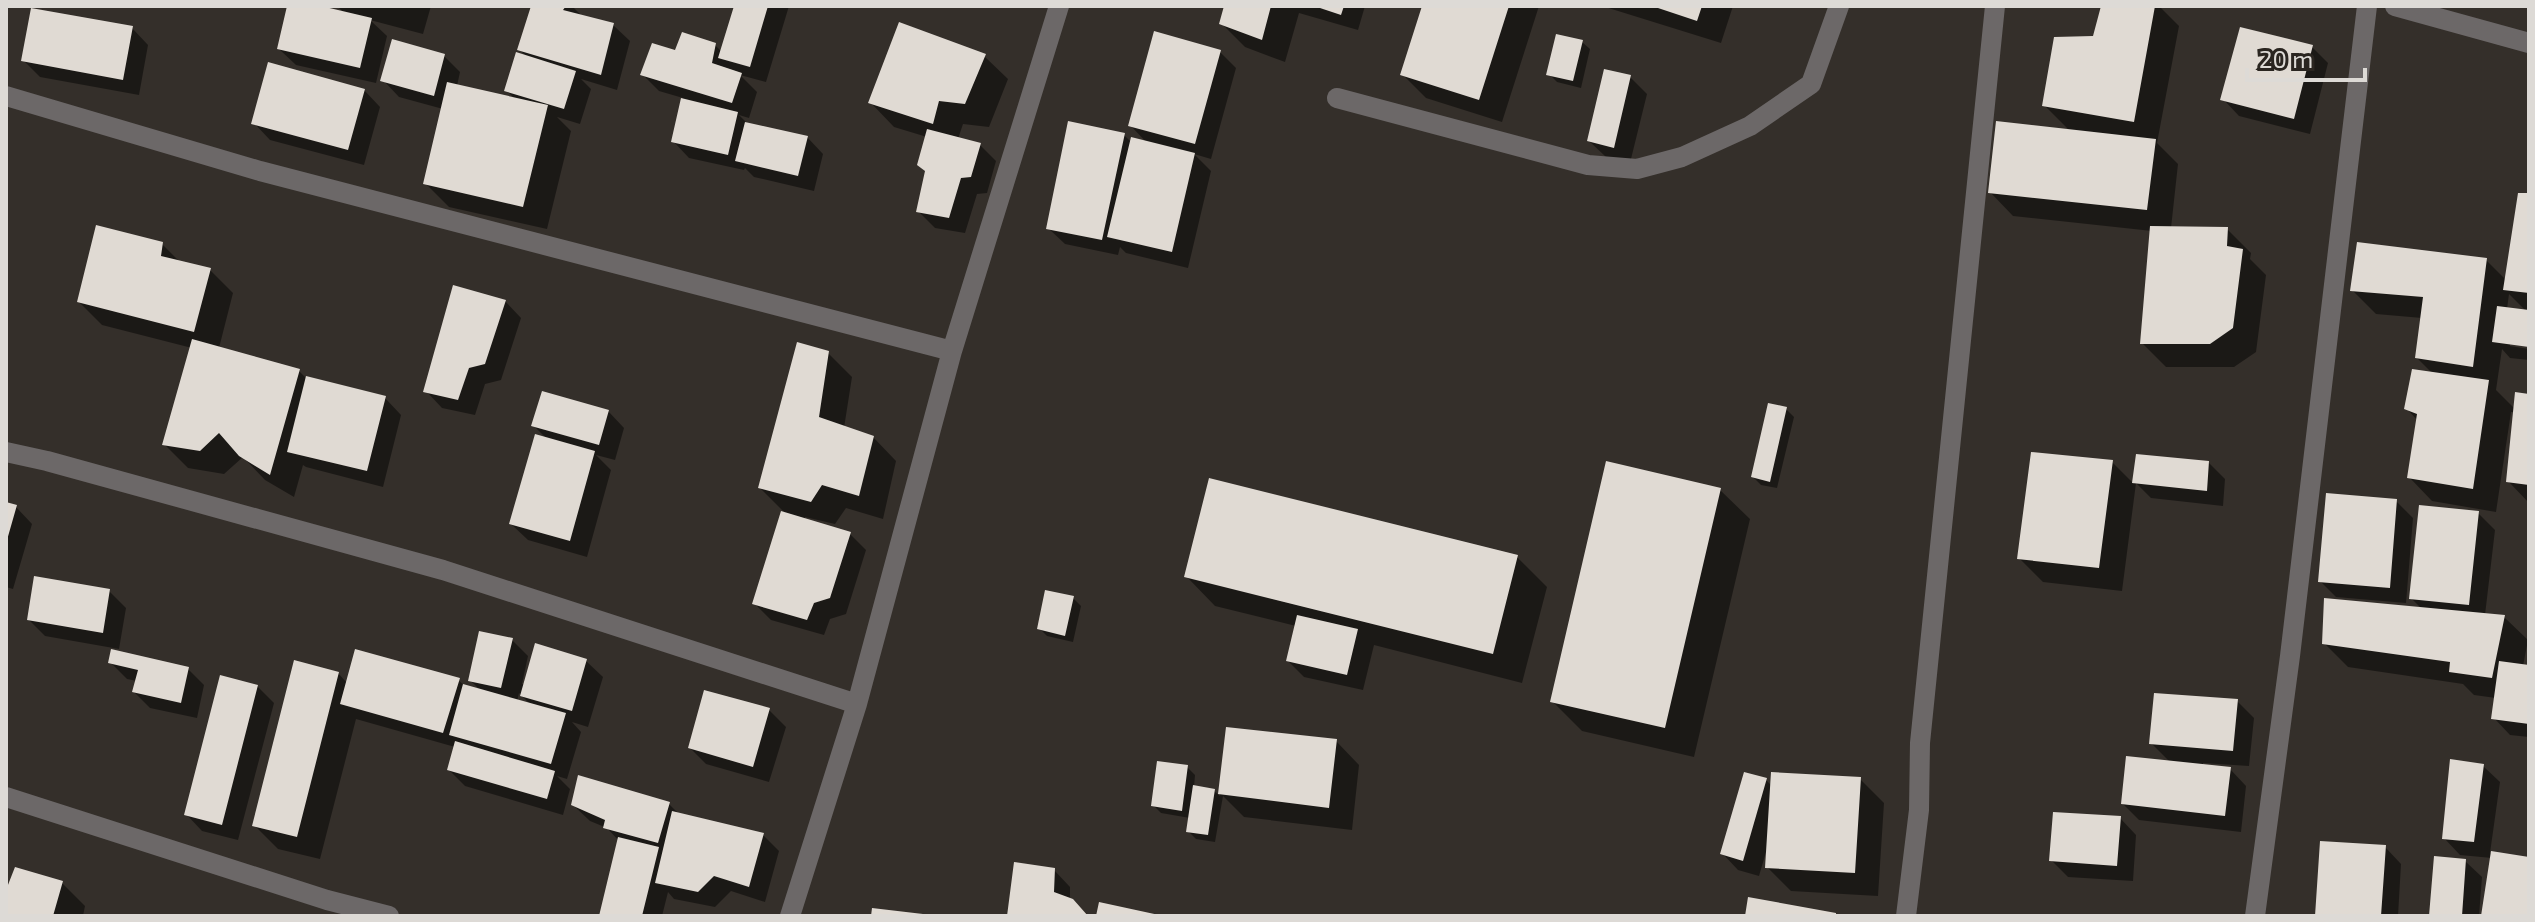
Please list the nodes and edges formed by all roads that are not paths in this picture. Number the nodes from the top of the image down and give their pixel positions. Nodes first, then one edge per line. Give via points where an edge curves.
1 (1059, 6) edge
2 (1839, 6) edge
3 (1995, 6) edge
4 (2367, 6) edge
5 (2395, 6) edge
6 (2529, 43) edge
7 (6, 96) edge
8 (1337, 98) dead end
9 (952, 351) junction
10 (6, 452) edge
11 (857, 704) junction
12 (6, 797) edge
13 (389, 916) edge
14 (790, 916) edge
15 (1906, 916) edge
16 (2255, 916) edge

1 - 9 street
2 - 8 street via 1811,84 1750,126 1682,157 1637,169 1588,165
3 - 15 street
4 - 16 street
5 - 6 street
7 - 9 street via 260,171
9 - 11 street
10 - 11 street via 443,570
11 - 14 street
12 - 13 street

